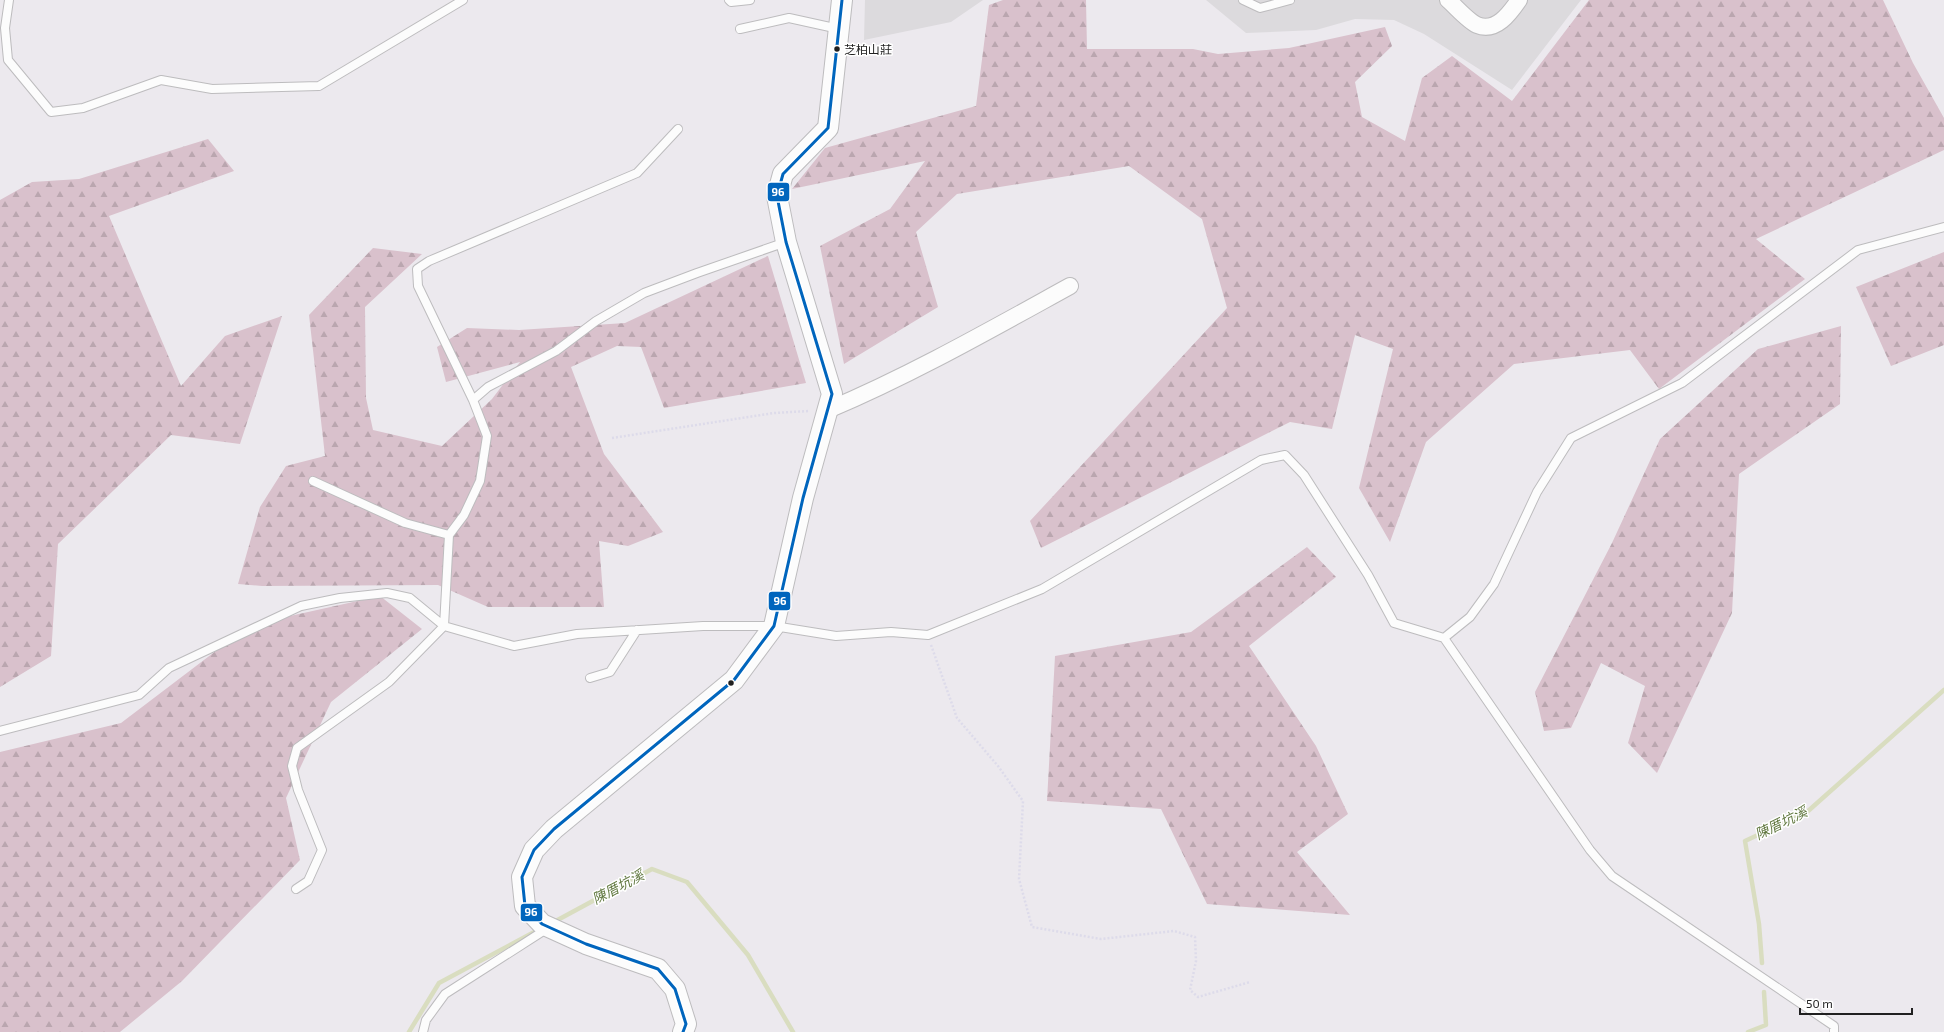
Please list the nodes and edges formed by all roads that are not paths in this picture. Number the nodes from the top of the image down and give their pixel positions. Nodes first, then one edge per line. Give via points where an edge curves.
1 (9, 0) edge
2 (463, 0) edge
3 (729, 0) edge
4 (750, 0) edge
5 (1243, 0) edge
6 (1290, 0) edge
7 (1448, 0) edge
8 (1519, 0) edge
9 (845, 2) edge
10 (839, 28) junction
11 (740, 29) dead end
12 (678, 129) dead end
13 (1944, 227) edge
14 (786, 242) junction
15 (1070, 286) dead end
16 (473, 400) junction
17 (828, 410) junction
18 (313, 481) dead end
19 (449, 535) junction
20 (444, 626) junction
21 (774, 626) junction
22 (637, 630) junction
23 (1444, 638) junction
24 (590, 678) dead end
25 (0, 731) edge
26 (296, 889) dead end
27 (546, 926) junction
28 (686, 1029) edge
29 (423, 1032) edge
30 (1834, 1032) edge

1 - 2 lane via 5,28 8,60 52,112 83,108 161,80 212,89 319,86
3 - 4 lane
5 - 6 lane via 1260,8
7 - 8 street via 1477,25 1491,26 1505,19
9 - 10 street
10 - 11 lane via 789,18
10 - 14 street via 828,128 783,174 777,196
12 - 16 lane via 637,173 429,261 417,269 418,286
13 - 23 lane via 1858,250 1682,383 1571,438 1537,492 1494,584 1470,617
14 - 16 lane via 644,293 596,321 556,351 488,386
14 - 17 street via 832,394
15 - 17 street via 956,349
16 - 19 lane via 487,436 480,481 464,515
17 - 21 street via 803,498
18 - 19 lane via 406,523
19 - 20 lane
20 - 22 lane via 514,646 577,634
20 - 25 lane via 410,598 387,593 340,598 301,606 169,668 139,695
20 - 26 lane via 389,682 297,748 292,766 298,790 322,850 308,880
21 - 22 lane via 703,626
21 - 23 lane via 836,636 891,632 928,636 1042,590 1261,460 1285,455 1304,475 1368,575 1394,623
21 - 27 street via 734,680 554,828 534,850 522,877 525,906
22 - 24 lane via 610,672
23 - 30 lane via 1590,850 1612,876 1834,1026
27 - 28 street via 586,944 658,969 675,989
27 - 29 lane via 445,994 426,1020

